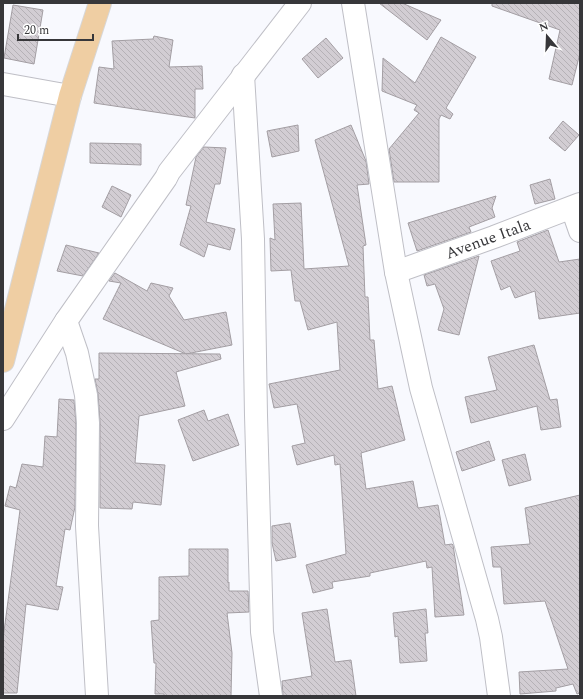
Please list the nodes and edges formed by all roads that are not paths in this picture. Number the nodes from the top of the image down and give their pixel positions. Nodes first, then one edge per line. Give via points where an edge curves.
1 (100, 3) edge
2 (300, 3) edge
3 (353, 3) edge
4 (243, 75) junction
5 (3, 84) edge
6 (70, 96) junction
7 (576, 206) edge
8 (580, 231) edge
9 (396, 272) junction
10 (66, 321) junction
11 (3, 361) edge
12 (3, 420) edge
13 (97, 696) edge
14 (271, 696) edge
15 (499, 696) edge

1 - 6 main road
2 - 4 street
3 - 9 street
4 - 10 street via 169,172
4 - 14 street via 253,239 262,632
5 - 6 street
6 - 11 main road
7 - 8 street
7 - 9 street, Avenue Itala
9 - 15 street via 421,388 487,619
10 - 12 street
10 - 13 street via 77,353 86,395 87,526

